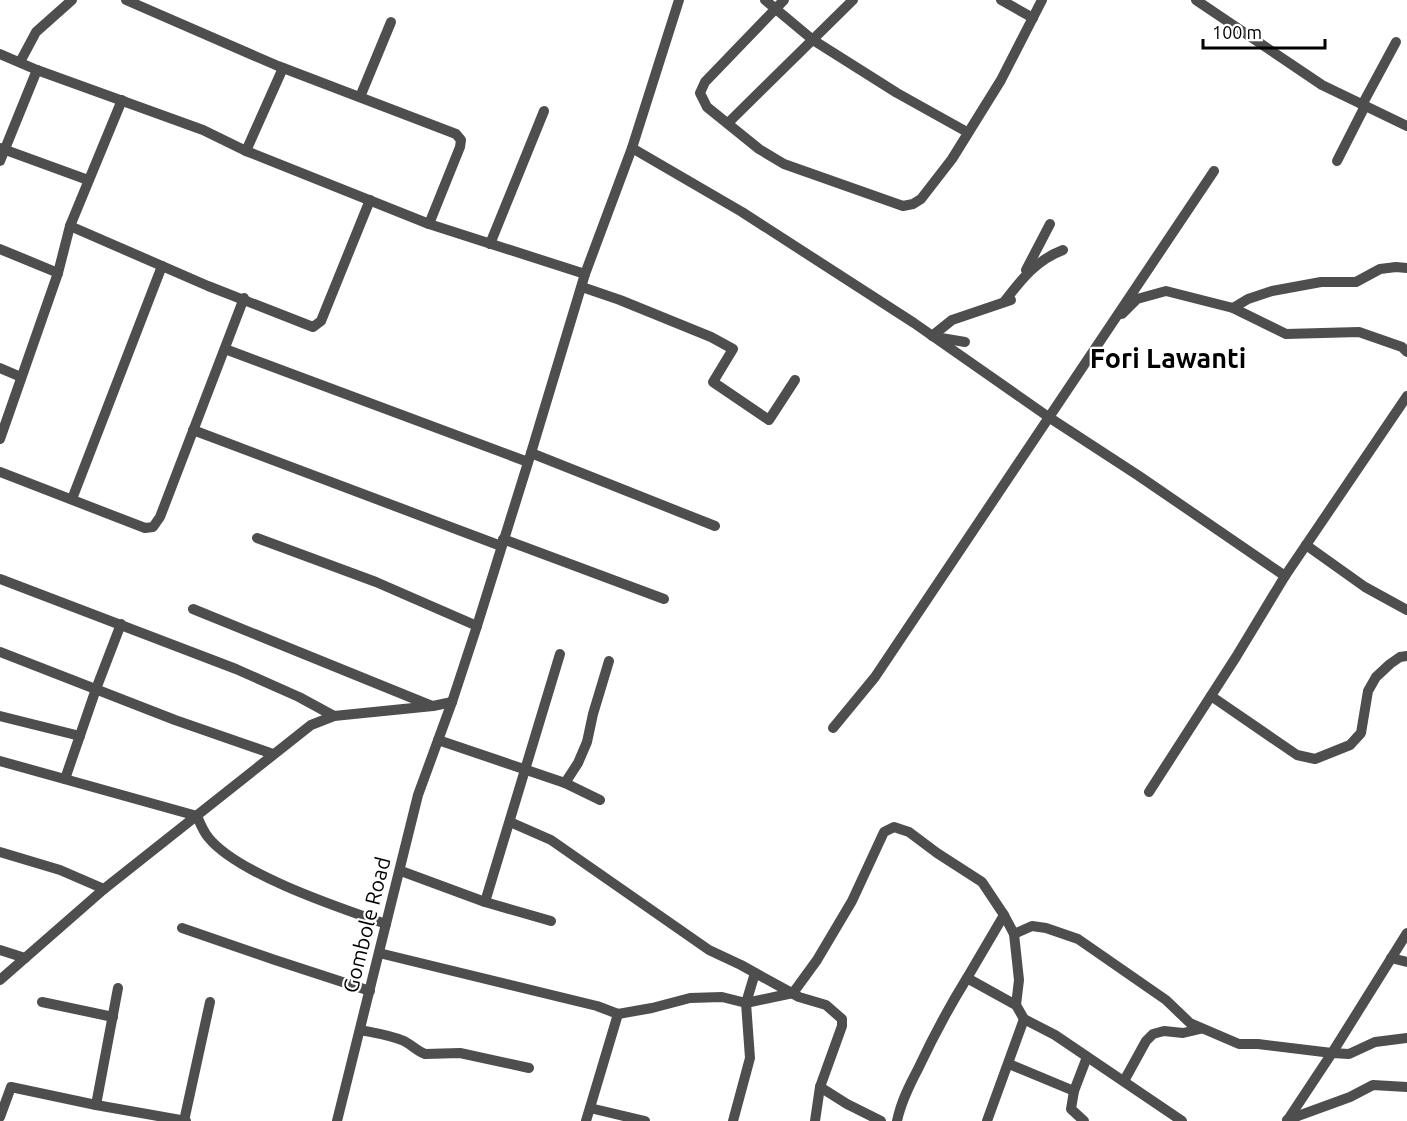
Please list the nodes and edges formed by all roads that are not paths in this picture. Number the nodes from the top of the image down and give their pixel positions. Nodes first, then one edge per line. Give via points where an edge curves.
1 (72, 0) edge
2 (126, 0) edge
3 (679, 0) edge
4 (765, 0) edge
5 (784, 0) edge
6 (853, 0) edge
7 (1001, 0) edge
8 (1042, 0) edge
9 (1196, 0) edge
10 (774, 9) junction
11 (1033, 18) junction
12 (391, 22) dead end
13 (813, 40) junction
14 (1396, 42) dead end
15 (0, 54) edge
16 (20, 63) junction
17 (283, 68) junction
18 (37, 70) junction
19 (360, 97) junction
20 (122, 100) junction
21 (1364, 106) junction
22 (544, 111) dead end
23 (728, 123) junction
24 (1407, 126) edge
25 (968, 132) junction
26 (632, 148) junction
27 (3, 149) edge
28 (246, 151) junction
29 (0, 161) edge
30 (1337, 161) dead end
31 (1214, 171) dead end
32 (88, 180) junction
33 (370, 200) junction
34 (429, 224) junction
35 (1050, 224) dead end
36 (70, 226) junction
37 (490, 244) junction
38 (0, 249) edge
39 (1063, 250) dead end
40 (162, 266) junction
41 (1407, 268) edge
42 (58, 273) junction
43 (585, 274) junction
44 (1020, 281) junction
45 (582, 287) junction
46 (244, 298) junction
47 (1233, 308) junction
48 (1107, 328) junction
49 (932, 336) junction
50 (964, 342) dead end
51 (225, 349) junction
52 (1407, 352) edge
53 (0, 368) edge
54 (21, 377) junction
55 (795, 380) dead end
56 (1407, 396) edge
57 (1050, 418) junction
58 (193, 430) junction
59 (0, 439) edge
60 (530, 458) junction
61 (0, 472) edge
62 (72, 499) junction
63 (714, 526) dead end
64 (257, 538) dead end
65 (502, 543) junction
66 (1306, 545) junction
67 (1285, 576) junction
68 (0, 579) edge
69 (664, 599) dead end
70 (194, 609) dead end
71 (1407, 610) edge
72 (121, 624) junction
73 (477, 626) junction
74 (0, 652) edge
75 (560, 654) dead end
76 (1407, 656) edge
77 (609, 661) dead end
78 (96, 689) junction
79 (1211, 696) junction
80 (452, 702) junction
81 (433, 706) junction
82 (0, 716) edge
83 (334, 716) junction
84 (833, 728) dead end
85 (80, 736) junction
86 (438, 740) junction
87 (273, 754) junction
88 (0, 761) edge
89 (526, 771) junction
90 (65, 779) junction
91 (565, 783) junction
92 (1149, 792) dead end
93 (600, 800) dead end
94 (197, 816) junction
95 (510, 822) junction
96 (0, 852) edge
97 (401, 871) junction
98 (104, 889) junction
99 (485, 902) junction
100 (1004, 915) junction
101 (550, 921) dead end
102 (386, 924) junction
103 (182, 928) dead end
104 (1407, 933) edge
105 (1014, 934) junction
106 (0, 950) edge
107 (380, 953) junction
108 (25, 958) junction
109 (1391, 958) junction
110 (1407, 962) edge
111 (755, 973) junction
112 (967, 978) junction
113 (0, 980) edge
114 (118, 988) dead end
115 (370, 991) junction
116 (794, 993) junction
117 (42, 1002) dead end
118 (210, 1002) dead end
119 (746, 1003) junction
120 (1016, 1005) junction
121 (618, 1014) junction
122 (113, 1017) junction
123 (1024, 1019) junction
124 (1200, 1029) junction
125 (360, 1030) junction
126 (1407, 1038) edge
127 (1332, 1053) junction
128 (1087, 1057) junction
129 (1009, 1064) junction
130 (529, 1068) dead end
131 (1124, 1081) junction
132 (0, 1084) edge
133 (820, 1087) junction
134 (1407, 1087) edge
135 (11, 1088) junction
136 (1074, 1090) junction
137 (96, 1105) junction
138 (590, 1108) junction
139 (0, 1117) edge
140 (185, 1121) edge
141 (337, 1121) edge
142 (586, 1121) edge
143 (645, 1121) edge
144 (733, 1121) edge
145 (815, 1121) edge
146 (881, 1121) edge
147 (897, 1121) edge
148 (987, 1121) edge
149 (1084, 1121) edge
150 (1182, 1121) edge
151 (1287, 1121) edge

1 - 16 street via 36,32
2 - 17 street
3 - 26 street, Gombole Road
4 - 10 street
5 - 10 street
6 - 13 street
7 - 11 street
8 - 11 street
9 - 21 street via 1322,85
10 - 13 street
10 - 23 street via 705,82 700,93 707,107
11 - 25 street
12 - 19 street
13 - 23 street
13 - 25 street
14 - 21 street
15 - 16 street
16 - 18 street
17 - 19 street
17 - 28 street
18 - 20 street
18 - 27 street
19 - 34 street via 456,134 461,140
20 - 28 street via 203,130
20 - 32 street
21 - 24 street
21 - 30 street
22 - 37 street
23 - 25 street via 784,164 903,206 921,200
26 - 43 street, Gombole Road
26 - 49 street via 742,212
27 - 29 street
27 - 32 street
28 - 33 street
31 - 48 street
32 - 36 street
33 - 34 street
33 - 46 street via 321,321 314,327
34 - 37 street
35 - 44 street
36 - 40 street
36 - 42 street
37 - 43 street
38 - 42 street
39 - 44 street via 1048,255
40 - 46 street
40 - 62 street
41 - 47 street via 1380,269 1356,282 1321,282 1272,291
42 - 54 street
43 - 45 street, Gombole Road
44 - 49 street via 1007,301 952,320
45 - 55 street via 733,349 713,382 769,420
45 - 60 street, Gombole Road
46 - 51 street
47 - 48 street via 1166,291 1137,299
47 - 52 street via 1286,334 1359,332
48 - 57 street
49 - 50 street
49 - 57 street
51 - 58 street
51 - 60 street
53 - 54 street
54 - 59 street
56 - 66 street
57 - 67 street
57 - 84 street via 874,677
58 - 62 street via 153,527 145,528
58 - 65 street
60 - 63 street
60 - 65 street, Gombole Road
61 - 62 street
64 - 73 street via 376,582
65 - 69 street
65 - 73 street, Gombole Road
66 - 67 street
66 - 71 street via 1365,587
67 - 79 street
68 - 72 street
70 - 81 street
72 - 78 street
72 - 83 street via 236,669
73 - 80 street, Gombole Road
74 - 78 street
75 - 89 street
76 - 79 street via 1400,657 1376,677 1368,691 1361,733 1350,745 1315,759 1297,755
77 - 91 street via 587,742
78 - 85 street
78 - 87 street
79 - 92 street
80 - 81 street
80 - 86 street, Gombole Road
81 - 83 street
82 - 85 street
83 - 87 street via 311,725
85 - 90 street
86 - 89 street
86 - 97 street, Gombole Road via 418,795
87 - 94 street
88 - 90 street
89 - 91 street
89 - 95 street
90 - 94 street
91 - 93 street
94 - 98 street
94 - 102 street via 207,836 240,863
95 - 99 street
95 - 111 street via 551,840 709,950
96 - 98 street via 60,870
97 - 99 street
97 - 102 street, Gombole Road
98 - 108 street
99 - 101 street
100 - 105 street
100 - 112 street
100 - 116 street via 982,882 909,832 889,828 852,901
102 - 107 street, Gombole Road
103 - 115 street
104 - 109 street
105 - 120 street via 1019,980
105 - 124 street via 1032,926 1078,939 1166,1000
106 - 108 street
107 - 115 street, Gombole Road
107 - 121 street
108 - 113 street
109 - 110 street
109 - 127 street
111 - 116 street
111 - 119 street
112 - 120 street
112 - 147 street via 951,1001 919,1066 900,1105
114 - 122 street
115 - 125 street, Gombole Road
116 - 119 street
116 - 133 street via 826,1005 842,1019
117 - 122 street
118 - 140 street
119 - 121 street via 722,997 690,998
119 - 144 street via 750,1058
120 - 123 street
121 - 138 street
122 - 137 street
123 - 128 street
123 - 129 street
124 - 127 street via 1239,1044
124 - 131 street via 1153,1034
125 - 130 street via 389,1035 425,1054 460,1053
125 - 141 street, Gombole Road
126 - 127 street via 1375,1042 1349,1054
127 - 151 street
128 - 131 street
128 - 136 street
129 - 136 street
129 - 148 street
131 - 150 street
132 - 135 street
133 - 145 street
133 - 146 street
134 - 151 street via 1374,1085
135 - 137 street
135 - 139 street
136 - 149 street via 1071,1109
137 - 140 street
138 - 142 street
138 - 143 street

